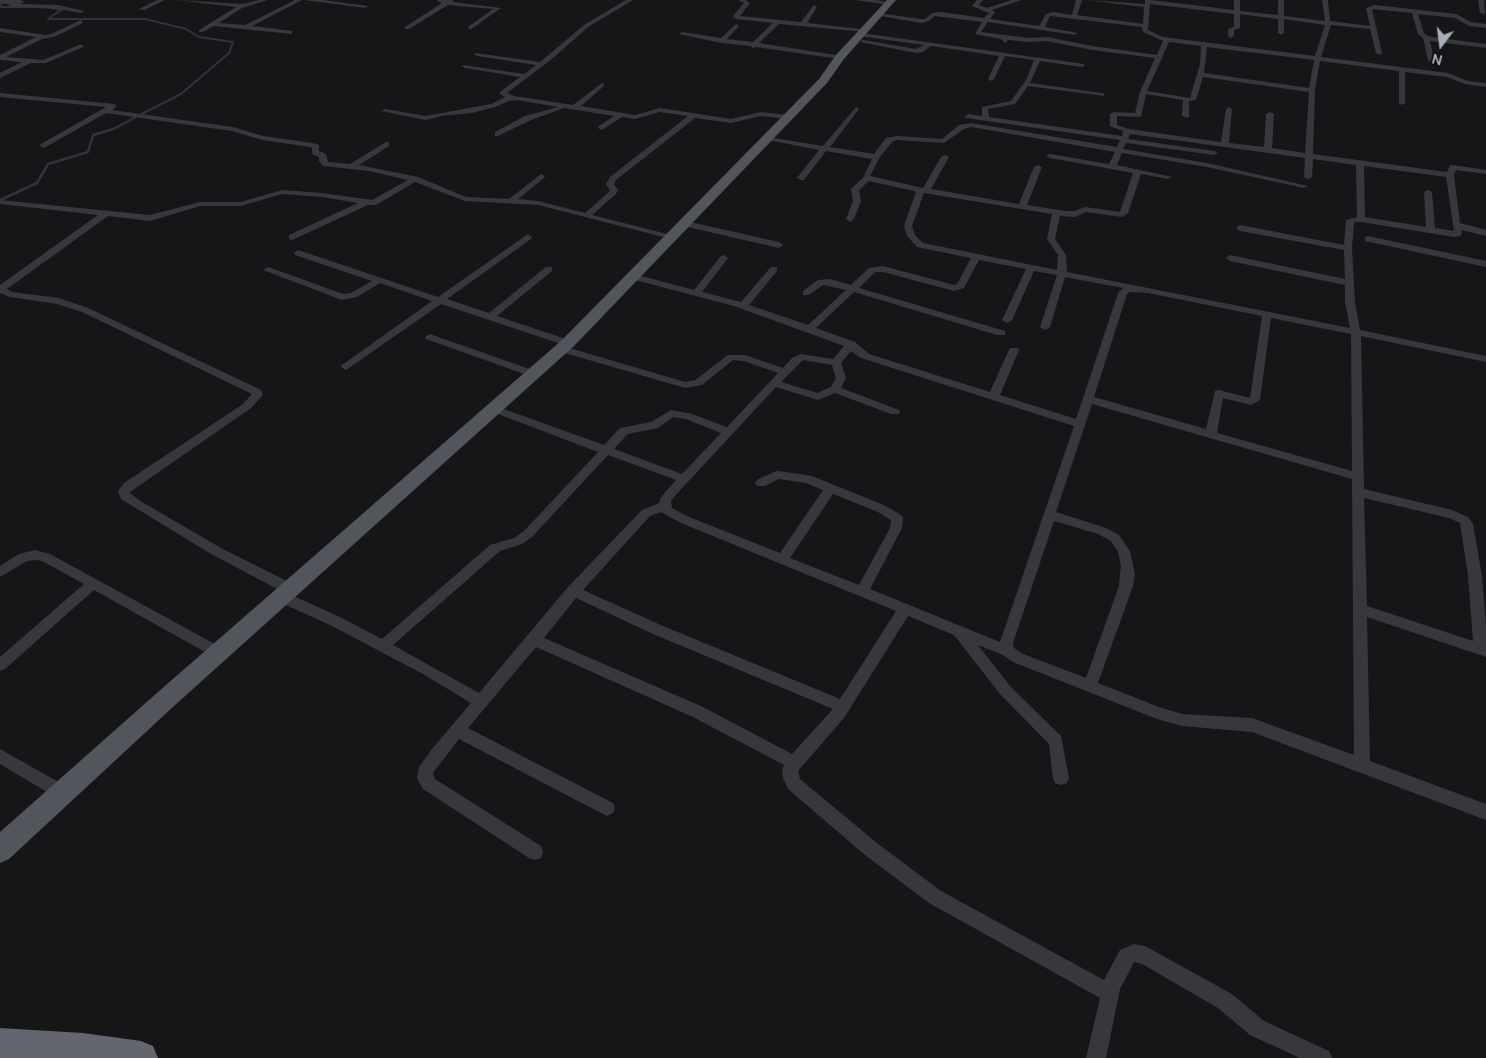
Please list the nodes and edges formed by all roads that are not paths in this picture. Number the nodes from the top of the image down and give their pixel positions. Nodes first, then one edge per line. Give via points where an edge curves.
1 (56, 0) edge
2 (162, 0) edge
3 (179, 0) edge
4 (231, 0) edge
5 (265, 0) edge
6 (300, 0) edge
7 (308, 0) edge
8 (439, 0) edge
9 (454, 0) edge
10 (630, 0) edge
11 (741, 0) edge
12 (859, 0) edge
13 (980, 0) edge
14 (1018, 0) edge
15 (1079, 0) edge
16 (1088, 0) edge
17 (1237, 0) edge
18 (1281, 0) edge
19 (1325, 0) edge
20 (1481, 0) edge
21 (23, 1) edge
22 (1111, 1) edge
23 (446, 3) junction
24 (1148, 3) edge
25 (222, 4) junction
26 (1370, 4) edge
27 (5, 5) edge
28 (41, 6) junction
29 (243, 6) junction
30 (365, 6) dead end
31 (887, 6) edge
32 (814, 8) dead end
33 (142, 9) dead end
34 (989, 9) junction
35 (81, 11) dead end
36 (1237, 11) junction
37 (1414, 11) junction
38 (1483, 13) dead end
39 (1282, 16) junction
40 (1074, 17) junction
41 (985, 20) junction
42 (82, 22) dead end
43 (777, 22) junction
44 (1328, 22) junction
45 (214, 24) junction
46 (803, 24) junction
47 (736, 26) dead end
48 (1146, 26) junction
49 (1486, 26) edge
50 (246, 27) junction
51 (407, 28) dead end
52 (470, 28) dead end
53 (1040, 28) junction
54 (1373, 28) junction
55 (0, 30) edge
56 (202, 31) dead end
57 (291, 32) dead end
58 (1075, 33) dead end
59 (1281, 33) dead end
60 (682, 34) dead end
61 (861, 35) junction
62 (1231, 36) dead end
63 (42, 37) junction
64 (1426, 37) junction
65 (1000, 38) junction
66 (1034, 40) junction
67 (1167, 40) junction
68 (721, 41) junction
69 (1067, 43) junction
70 (1204, 45) junction
71 (81, 46) dead end
72 (753, 46) junction
73 (1486, 46) edge
74 (1062, 49) dead end
75 (1000, 53) junction
76 (1379, 53) dead end
77 (477, 54) dead end
78 (1057, 55) dead end
79 (0, 57) edge
80 (1028, 57) junction
81 (1159, 57) junction
82 (1318, 57) junction
83 (840, 58) junction
84 (1038, 59) junction
85 (1052, 60) junction
86 (1431, 60) dead end
87 (29, 61) junction
88 (542, 64) junction
89 (1082, 64) dead end
90 (465, 66) dead end
91 (1402, 69) junction
92 (1199, 74) junction
93 (0, 76) edge
94 (526, 76) junction
95 (991, 79) dead end
96 (1026, 84) junction
97 (602, 85) dead end
98 (1486, 85) edge
99 (1312, 90) junction
100 (1143, 92) junction
101 (0, 95) edge
102 (1102, 95) dead end
103 (512, 98) junction
104 (1186, 100) junction
105 (1402, 103) dead end
106 (114, 106) junction
107 (129, 107) dead end
108 (564, 107) junction
109 (574, 108) junction
110 (1229, 108) dead end
111 (856, 109) dead end
112 (105, 111) junction
113 (385, 111) dead end
114 (1270, 114) dead end
115 (620, 115) junction
116 (694, 115) junction
117 (969, 116) dead end
118 (1186, 116) dead end
119 (788, 117) junction
120 (986, 118) junction
121 (602, 128) dead end
122 (498, 134) dead end
123 (1125, 137) junction
124 (767, 138) junction
125 (1221, 142) junction
126 (386, 144) dead end
127 (44, 146) dead end
128 (824, 148) junction
129 (1268, 149) junction
130 (1120, 150) junction
131 (1308, 154) junction
132 (945, 156) dead end
133 (1050, 156) dead end
134 (876, 157) junction
135 (1360, 162) junction
136 (351, 167) junction
137 (1038, 167) dead end
138 (1114, 167) junction
139 (1138, 171) junction
140 (1486, 172) edge
141 (1450, 175) junction
142 (542, 176) dead end
143 (1168, 177) dead end
144 (1308, 177) dead end
145 (801, 178) dead end
146 (867, 178) junction
147 (415, 179) junction
148 (1304, 186) dead end
149 (917, 188) junction
150 (926, 190) junction
151 (1428, 192) dead end
152 (0, 202) edge
153 (367, 202) junction
154 (510, 202) junction
155 (1022, 206) junction
156 (1056, 212) junction
157 (105, 214) junction
158 (586, 216) junction
159 (850, 219) dead end
160 (1361, 219) junction
161 (686, 224) junction
162 (1458, 226) junction
163 (1240, 228) dead end
164 (1431, 231) junction
165 (1486, 233) edge
166 (292, 237) dead end
167 (528, 237) dead end
168 (672, 238) junction
169 (1368, 239) dead end
170 (779, 245) dead end
171 (1348, 248) junction
172 (298, 253) dead end
173 (976, 256) junction
174 (724, 258) dead end
175 (1230, 258) dead end
176 (1486, 264) edge
177 (1032, 267) junction
178 (549, 269) dead end
179 (774, 269) dead end
180 (268, 270) dead end
181 (1062, 273) junction
182 (634, 278) junction
183 (379, 280) junction
184 (1349, 283) junction
185 (1137, 288) junction
186 (852, 289) junction
187 (696, 293) junction
188 (806, 293) dead end
189 (439, 300) junction
190 (743, 306) junction
191 (1267, 314) junction
192 (490, 317) junction
193 (1007, 320) dead end
194 (1045, 327) dead end
195 (811, 328) junction
196 (1001, 333) dead end
197 (1356, 334) junction
198 (430, 337) dead end
199 (851, 344) junction
200 (565, 346) junction
201 (1014, 350) dead end
202 (1486, 359) edge
203 (836, 363) junction
204 (346, 367) dead end
205 (785, 372) junction
206 (534, 374) junction
207 (774, 384) junction
208 (835, 389) junction
209 (994, 396) junction
210 (1088, 399) junction
211 (494, 409) junction
212 (895, 412) dead end
213 (1080, 424) junction
214 (729, 432) junction
215 (1211, 434) junction
216 (607, 450) junction
217 (1358, 477) junction
218 (684, 479) junction
219 (762, 483) dead end
220 (831, 488) junction
221 (1358, 492) junction
222 (665, 506) junction
223 (1050, 514) junction
224 (782, 560) junction
225 (0, 572) edge
226 (93, 584) junction
227 (573, 591) junction
228 (862, 592) junction
229 (286, 593) junction
230 (1359, 609) junction
231 (905, 610) junction
232 (959, 631) junction
233 (533, 639) junction
234 (383, 646) junction
235 (1484, 650) edge
236 (1008, 651) junction
237 (219, 653) junction
238 (0, 665) edge
239 (1090, 686) junction
240 (482, 702) junction
241 (843, 706) junction
242 (457, 730) junction
243 (0, 756) edge
244 (795, 763) junction
245 (1362, 766) junction
246 (1061, 778) dead end
247 (64, 793) junction
248 (607, 808) dead end
249 (1486, 812) edge
250 (0, 850) edge
251 (535, 852) dead end
252 (1111, 988) junction
253 (0, 1045) edge
254 (141, 1058) edge
255 (1096, 1058) edge
256 (1322, 1058) edge

1 - 28 street
2 - 33 street
3 - 25 street
4 - 25 street
5 - 29 street
6 - 50 street
7 - 30 street
8 - 23 street
9 - 23 street
10 - 88 street via 586,26
11 - 43 street via 747,5 735,17
12 - 31 street
13 - 34 street via 975,6
14 - 34 street
15 - 40 street
16 - 22 street
17 - 36 street
18 - 39 street
19 - 44 street
20 - 38 street
21 - 27 street
22 - 24 street
23 - 51 street
23 - 52 street via 498,8
24 - 36 street
24 - 48 street
25 - 29 street
26 - 37 street
26 - 54 street
27 - 28 street
28 - 35 street
29 - 45 street
31 - 41 street via 921,21 934,14
31 - 61 main road
32 - 46 street
34 - 41 street via 992,12
36 - 39 street
36 - 62 street via 1237,28 1231,29
37 - 49 street via 1456,16 1469,24
37 - 64 street
39 - 44 street
39 - 59 street
40 - 48 street
40 - 53 street via 1048,15
41 - 53 street
41 - 65 street via 977,33
42 - 63 street via 52,36
43 - 46 street
43 - 72 street
44 - 54 street
44 - 82 street
45 - 50 street
45 - 56 street
46 - 61 street
47 - 68 street
48 - 67 street via 1148,34
50 - 57 street
53 - 58 street
54 - 76 street
55 - 63 street
60 - 68 street
61 - 75 street
61 - 83 main road
63 - 79 street
64 - 73 street
64 - 86 street
65 - 66 street
65 - 75 street via 1006,41
66 - 69 street via 1043,38
66 - 80 street
67 - 70 street
67 - 81 street
68 - 72 street
69 - 74 street
69 - 81 street
70 - 82 street
70 - 92 street
71 - 87 street via 48,61
72 - 83 street
75 - 80 street
75 - 95 street
77 - 88 street
78 - 85 street
79 - 87 street
80 - 84 street
81 - 100 street
82 - 91 street
82 - 99 street
83 - 119 main road
84 - 85 street
84 - 96 street
85 - 89 street
87 - 93 street
88 - 94 street
90 - 94 street
91 - 98 street via 1448,75 1467,83
91 - 105 street
92 - 99 street
92 - 104 street via 1193,100
94 - 103 street via 502,94
96 - 102 street
96 - 120 street via 1010,105 984,108
97 - 109 street
99 - 131 street
100 - 104 street
100 - 123 street via 1138,115 1114,114 1113,125
101 - 106 street
103 - 108 street
103 - 113 street via 472,111 426,118
104 - 118 street
106 - 107 street
106 - 112 street
108 - 109 street
108 - 122 street via 528,118
109 - 115 street
110 - 125 street
111 - 128 street
112 - 127 street
112 - 136 street via 233,129 262,138 312,145 316,147 315,152 323,156 324,162
114 - 129 street
115 - 116 street via 640,117 652,111 665,110
115 - 121 street
116 - 119 street via 731,121 761,114
116 - 158 street via 613,179 610,184 613,192
117 - 120 street
119 - 124 main road
120 - 123 street
123 - 125 street
123 - 125 street via 1213,156
123 - 130 street
124 - 128 street
124 - 161 main road
125 - 129 street
126 - 136 street
128 - 134 street
128 - 145 street
129 - 131 street
130 - 134 street via 967,125 944,141 889,140
130 - 138 street
130 - 148 street
131 - 135 street
131 - 144 street
132 - 150 street
133 - 138 street
134 - 146 street
135 - 141 street
135 - 160 street
136 - 147 street
137 - 155 street
138 - 139 street
139 - 143 street
139 - 156 street via 1122,214 1085,209 1075,214
140 - 141 street via 1453,167
141 - 162 street
142 - 154 street
146 - 149 street
146 - 159 street via 855,189 857,201
147 - 153 street via 377,202
147 - 154 street via 465,199
149 - 150 street
149 - 173 street via 920,192 908,226 915,241 928,248
150 - 155 street
151 - 164 street
152 - 157 street
153 - 157 street via 288,192 241,204 200,204 150,218
153 - 166 street
154 - 158 street via 538,203
155 - 156 street
156 - 181 street via 1051,239 1062,255
157 - 229 street via 2,290 59,301 85,310 257,392 258,395 247,406 124,491 125,496 138,505
158 - 168 street
160 - 164 street
160 - 171 street via 1350,220
161 - 168 main road
161 - 170 street
162 - 164 street via 1456,234
162 - 165 street
163 - 171 street
167 - 189 street
168 - 182 main road
169 - 176 street
171 - 184 street
172 - 183 street
173 - 177 street
173 - 186 street via 959,287 945,287 879,268 868,272
174 - 187 street
175 - 184 street
177 - 181 street
177 - 193 street
178 - 192 street
179 - 190 street
180 - 183 street via 342,297 354,296
181 - 185 street
181 - 194 street
182 - 187 street
182 - 200 main road
183 - 189 street
184 - 197 street
185 - 191 street
185 - 210 street via 1123,293
186 - 188 street via 824,281
186 - 195 street
186 - 196 street
187 - 190 street
189 - 192 street
189 - 204 street
190 - 195 street
191 - 197 street
191 - 215 street via 1255,400 1251,402 1218,393
192 - 200 street
195 - 199 street
197 - 202 street
197 - 217 street
198 - 206 street
199 - 203 street
199 - 209 street via 865,356
200 - 205 street via 686,385 698,383 733,357
200 - 206 main road
201 - 209 street
203 - 205 street via 802,357
203 - 208 street via 841,378
205 - 207 street
206 - 211 main road
207 - 208 street via 818,397
207 - 214 street
208 - 212 street
209 - 213 street
210 - 213 street
210 - 215 street
211 - 216 street
211 - 229 main road
213 - 223 street
214 - 216 street via 671,413 654,425 624,431
214 - 218 street
215 - 217 street
216 - 218 street
216 - 234 street via 528,534 518,542 495,548
217 - 221 street
218 - 222 street via 665,500
219 - 220 street via 784,474
220 - 224 street
220 - 228 street via 897,518 896,528
221 - 230 street
221 - 235 street via 1452,514 1464,520
222 - 224 street via 670,513 685,520
222 - 227 street via 646,513
223 - 236 street via 1006,643
223 - 239 street via 1102,531 1115,538 1124,551 1128,575 1126,586
224 - 228 street
225 - 226 street via 24,557 35,555 45,557
226 - 237 street
226 - 238 street
227 - 233 street
227 - 241 street via 658,630
228 - 231 street
229 - 234 street
229 - 237 main road
230 - 235 street
230 - 245 street
231 - 232 street
231 - 241 street
232 - 236 street
232 - 246 street via 1005,690 1056,741
233 - 240 street
233 - 244 street via 698,712
234 - 240 street
236 - 239 street via 1018,658
237 - 247 main road
239 - 245 street via 1182,720 1252,725
240 - 242 street
241 - 244 street
242 - 248 street
242 - 251 street via 428,764 425,778 429,784
243 - 247 street
244 - 252 street via 790,770 794,784 917,885 1094,986 1103,990
245 - 249 street
247 - 250 main road
252 - 255 street
252 - 256 street via 1126,956 1134,953 1146,955 1226,1001 1257,1028
253 - 254 highway via 83,1050

